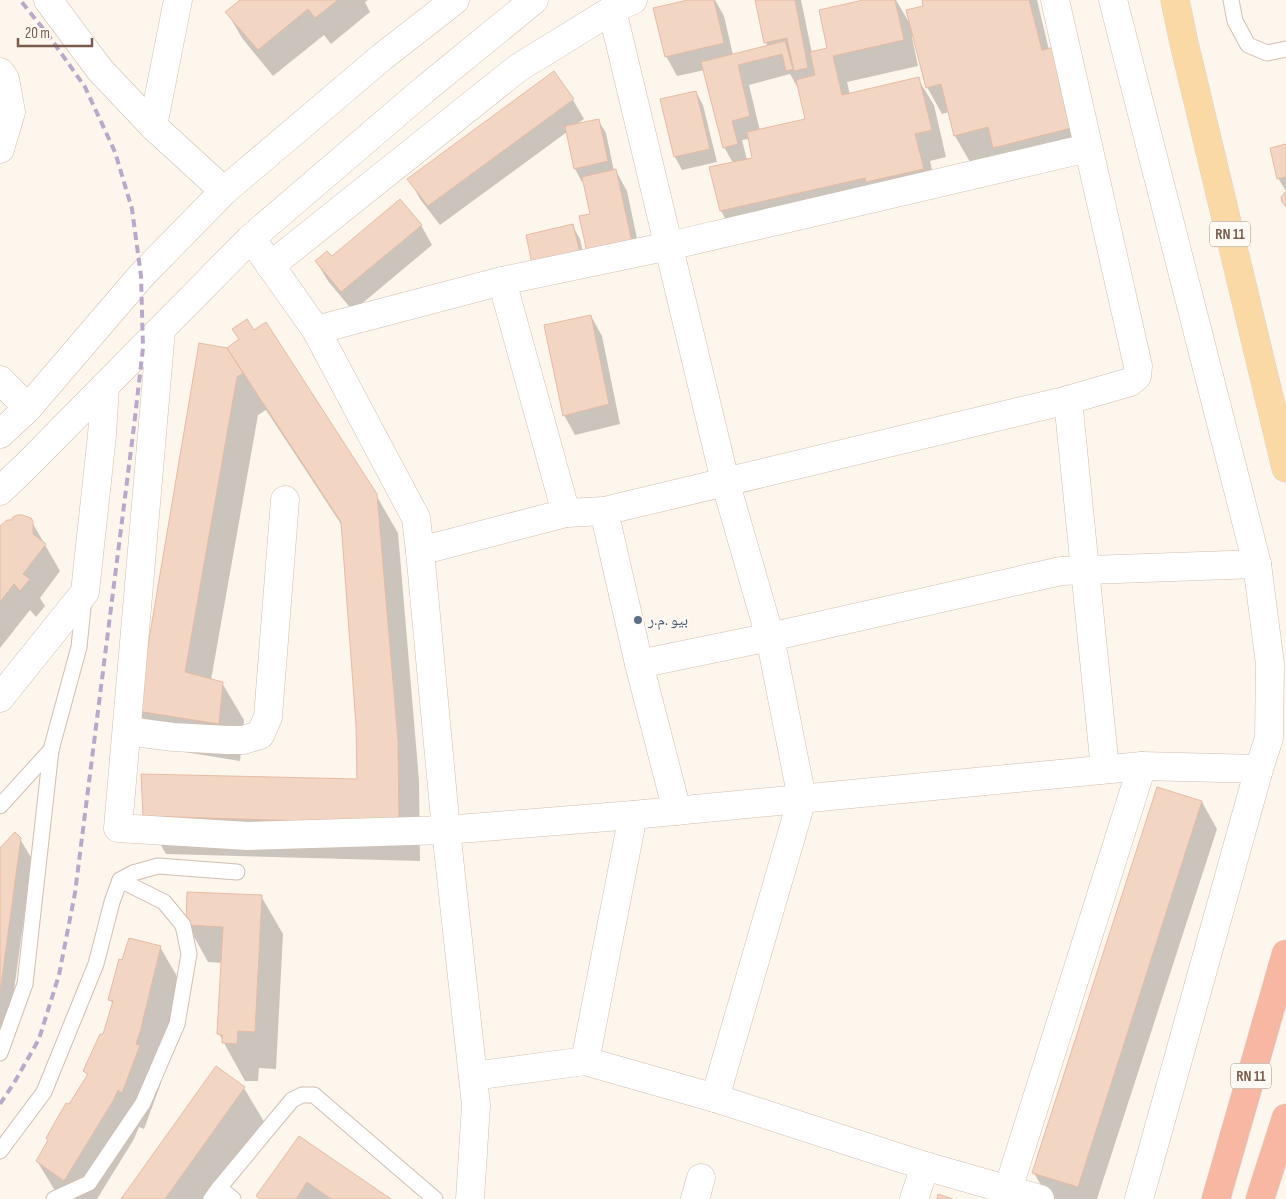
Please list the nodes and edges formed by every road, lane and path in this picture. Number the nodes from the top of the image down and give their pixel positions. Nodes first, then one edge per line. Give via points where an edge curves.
1 (48, 0) edge
2 (178, 0) edge
3 (455, 0) edge
4 (534, 0) edge
5 (1055, 0) edge
6 (1114, 0) edge
7 (1175, 0) edge
8 (1231, 0) edge
9 (623, 5) edge
10 (1286, 49) edge
11 (0, 72) edge
12 (154, 126) junction
13 (1088, 148) junction
14 (0, 149) edge
15 (224, 191) junction
16 (251, 238) junction
17 (670, 246) junction
18 (270, 266) junction
19 (502, 281) junction
20 (161, 330) junction
21 (316, 330) junction
22 (0, 380) edge
23 (106, 386) junction
24 (1068, 400) junction
25 (28, 408) junction
26 (0, 434) edge
27 (1286, 468) edge
28 (725, 481) junction
29 (0, 491) edge
30 (285, 500) dead end
31 (604, 511) junction
32 (566, 514) junction
33 (420, 551) junction
34 (1257, 564) junction
35 (1086, 571) junction
36 (85, 592) junction
37 (770, 637) junction
38 (639, 664) junction
39 (0, 698) edge
40 (126, 732) junction
41 (51, 750) junction
42 (1142, 766) junction
43 (1105, 769) junction
44 (1259, 769) junction
45 (802, 800) junction
46 (0, 806) edge
47 (678, 811) junction
48 (633, 815) junction
49 (446, 830) junction
50 (237, 872) dead end
51 (120, 880) junction
52 (1286, 954) edge
53 (0, 1053) edge
54 (585, 1061) junction
55 (473, 1076) junction
56 (715, 1098) junction
57 (1286, 1118) edge
58 (0, 1151) edge
59 (925, 1166) junction
60 (215, 1193) edge
61 (1007, 1194) edge
62 (54, 1199) edge
63 (233, 1199) edge
64 (436, 1199) edge
65 (470, 1199) edge
66 (914, 1199) edge
67 (1040, 1199) edge
68 (1139, 1199) edge
69 (1216, 1199) edge
70 (1260, 1199) edge

1 - 12 street via 100,70
2 - 12 street
3 - 15 street via 382,57
4 - 16 street
5 - 13 street
6 - 34 street
7 - 27 main road, RN 11
8 - 10 lane via 1235,21 1248,44 1268,53
9 - 17 street
9 - 18 street via 518,68
11 - 14 street via 6,79 11,112
12 - 15 street
13 - 17 street
13 - 24 street via 1138,366 1137,376 1130,382
15 - 25 street via 141,276
16 - 18 street
16 - 20 street
17 - 19 street
17 - 28 street
18 - 21 street
19 - 21 street
19 - 32 street
20 - 23 street
20 - 40 street
21 - 33 street via 416,518
22 - 25 street
23 - 29 street
23 - 36 street
24 - 28 street
24 - 35 street
25 - 26 street
28 - 31 street
28 - 37 street
30 - 40 street via 268,718 260,735 227,740
31 - 32 street
31 - 38 street
32 - 33 street
33 - 49 street
34 - 35 street
34 - 44 street via 1270,664 1269,738
35 - 37 street via 1062,571
35 - 43 street
36 - 39 street
36 - 41 lane via 79,647
37 - 38 street
37 - 45 street
38 - 47 street
40 - 49 street via 118,828 248,836
41 - 46 lane
41 - 53 lane via 26,984
42 - 43 street
42 - 44 street
42 - 61 street
43 - 45 street
44 - 68 street
45 - 47 street
45 - 56 street
47 - 48 street
48 - 49 street
48 - 54 street
49 - 55 street
50 - 51 lane via 158,866
51 - 58 lane via 96,964 44,1092
51 - 62 lane via 164,902 183,925 189,954 178,1024 144,1103 89,1183
52 - 69 highway, RN 11
54 - 55 street
54 - 56 street
55 - 65 street via 476,1105
56 - 59 street
57 - 70 highway
59 - 61 street
59 - 66 street
60 - 63 lane
60 - 64 lane via 292,1100 302,1095 314,1095
61 - 67 street

